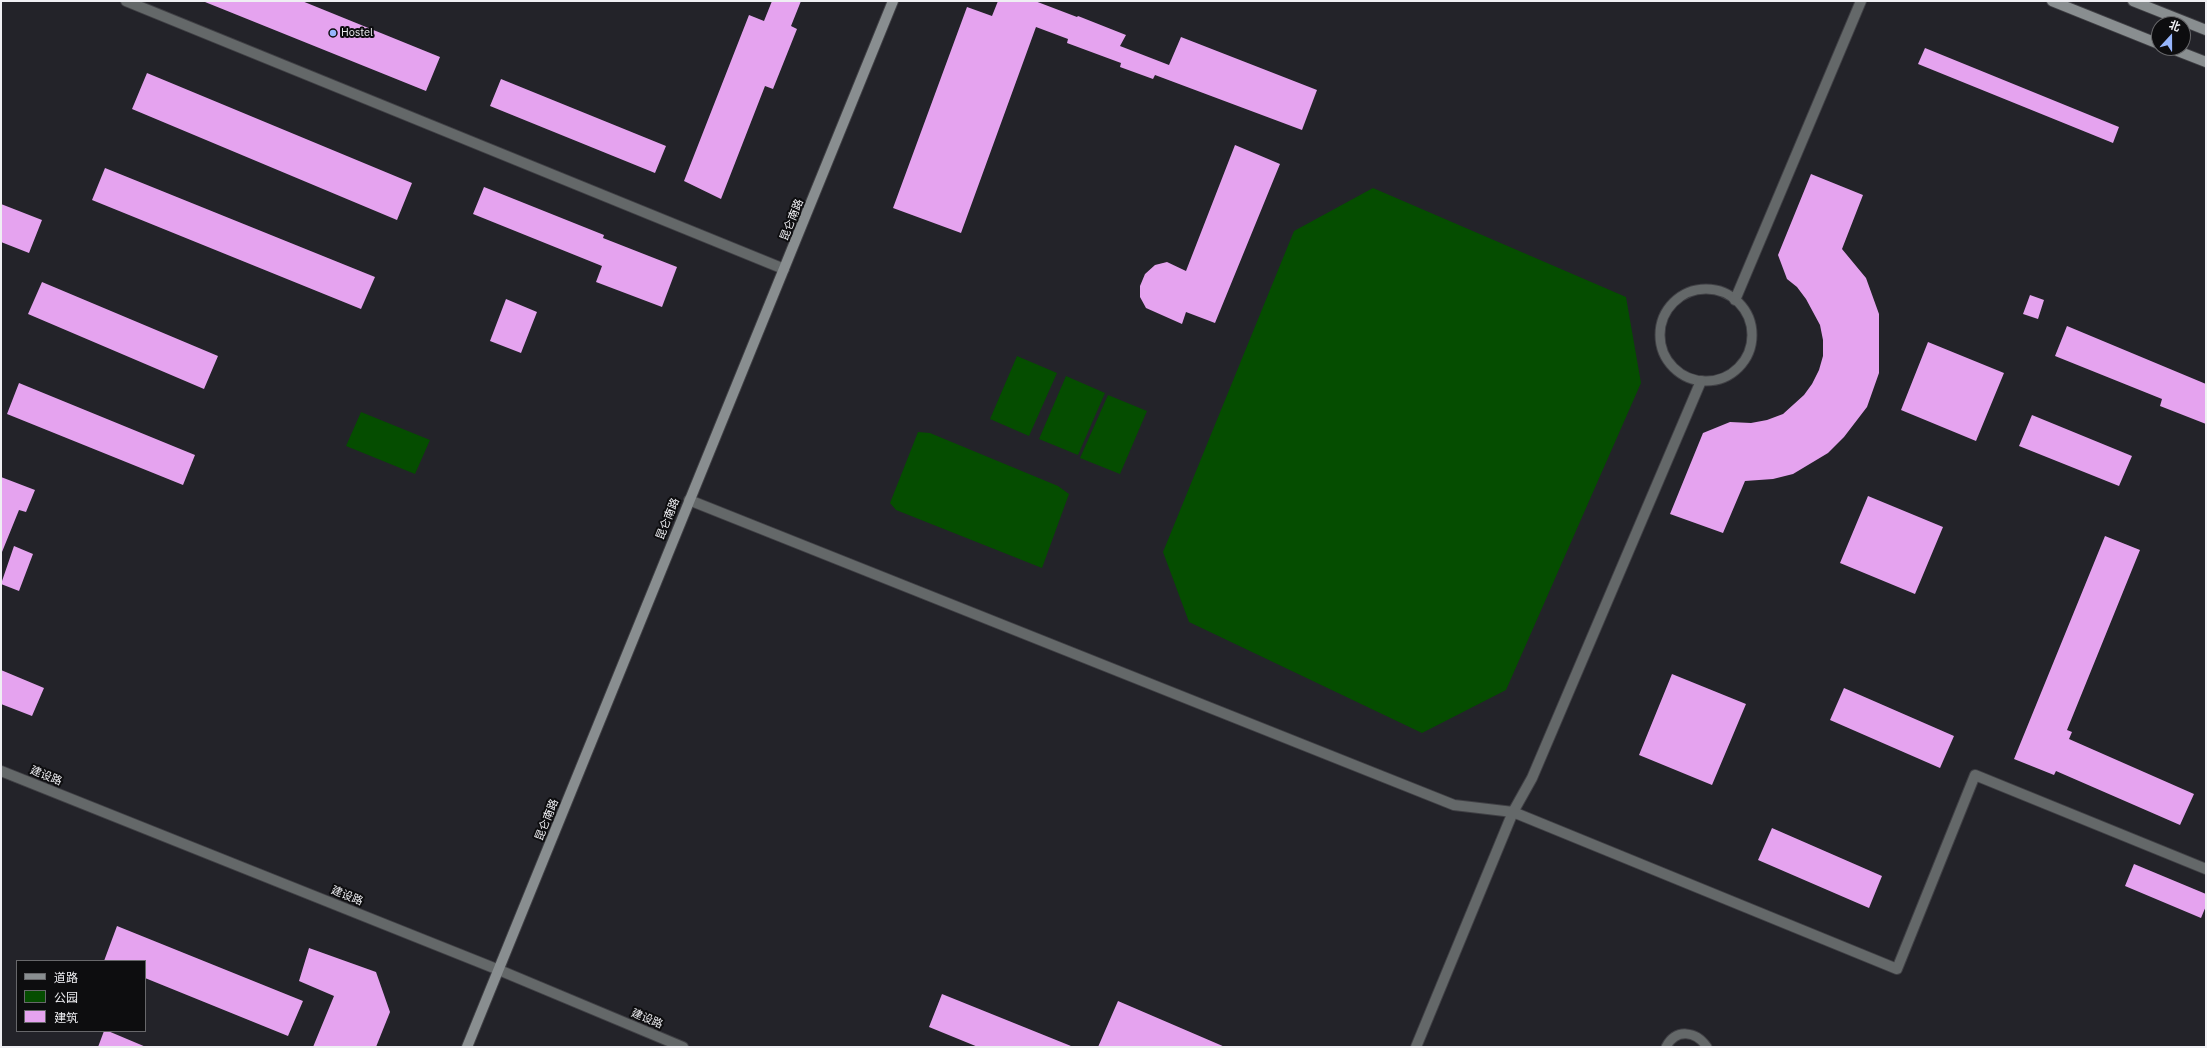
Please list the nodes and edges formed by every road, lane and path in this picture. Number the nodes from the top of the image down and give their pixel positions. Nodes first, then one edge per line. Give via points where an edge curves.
1 (126, 1) edge
2 (893, 1) edge
3 (1861, 1) edge
4 (2052, 1) edge
5 (2133, 1) edge
6 (2206, 30) edge
7 (2151, 41) edge
8 (2191, 56) edge
9 (2206, 62) edge
10 (784, 269) junction
11 (1735, 300) junction
12 (1701, 381) junction
13 (689, 500) junction
14 (1, 771) edge
15 (1513, 812) junction
16 (2206, 869) edge
17 (499, 970) junction
18 (467, 1047) edge
19 (683, 1047) edge
20 (1416, 1047) edge
21 (1666, 1047) edge
22 (1707, 1047) edge

1 - 10 street
2 - 10 main road, 昆仑南路
3 - 11 street
4 - 7 main road
5 - 6 main road
8 - 9 main road
10 - 13 main road, 昆仑南路
11 - 12 lane via 1749,318 1753,335 1749,354 1739,368 1724,379
11 - 12 lane via 1724,292 1706,289 1688,292 1672,302 1662,318 1659,336 1662,354 1673,368 1688,379
12 - 15 street via 1532,778
13 - 15 street via 1454,805
13 - 17 main road, 昆仑南路
14 - 17 street, 建设路
15 - 16 street via 1897,969 1975,775
15 - 20 street
17 - 18 main road, 昆仑南路
17 - 19 street, 建设路
21 - 22 lane via 1678,1034 1687,1033 1699,1037

